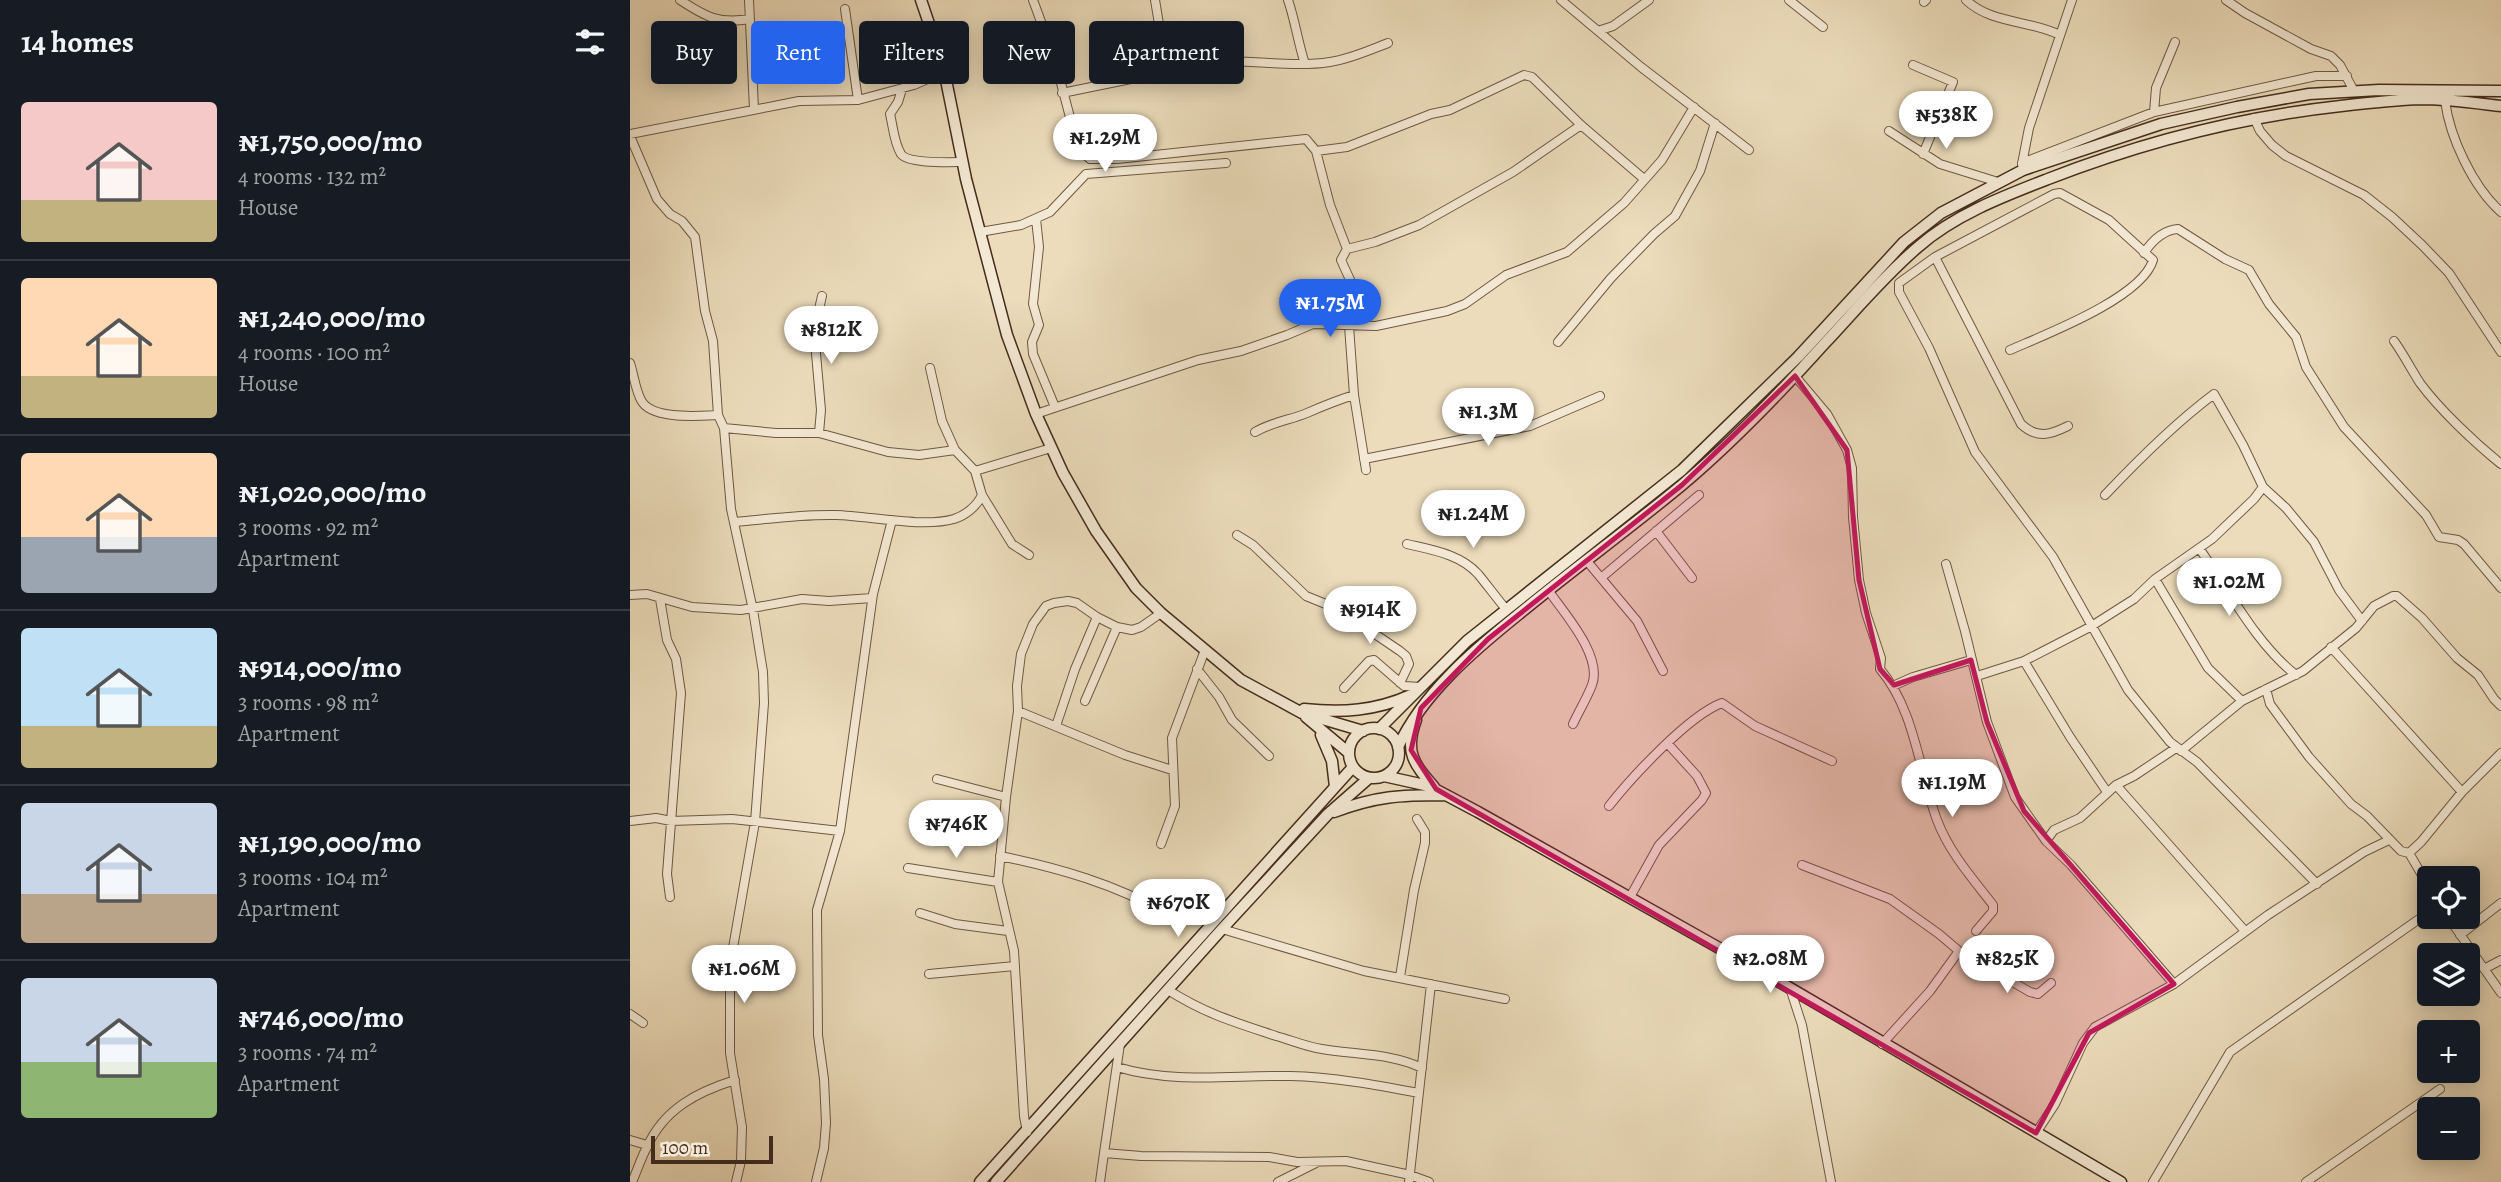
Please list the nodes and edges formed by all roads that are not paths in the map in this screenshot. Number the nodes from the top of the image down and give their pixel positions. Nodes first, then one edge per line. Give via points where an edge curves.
1 (680, 0) edge
2 (748, 0) edge
3 (921, 0) edge
4 (1033, 0) edge
5 (1155, 0) edge
6 (1288, 0) edge
7 (1561, 0) edge
8 (1649, 0) edge
9 (1789, 0) edge
10 (1966, 0) edge
11 (2072, 0) edge
12 (2226, 0) edge
13 (845, 9) dead end
14 (750, 19) junction
15 (928, 21) edge
16 (1158, 21) edge
17 (1613, 26) junction
18 (1823, 27) dead end
19 (1598, 31) junction
20 (2060, 35) junction
21 (1609, 39) junction
22 (2175, 42) dead end
23 (1388, 43) dead end
24 (1244, 61) edge
25 (1305, 64) junction
26 (1913, 65) dead end
27 (2347, 76) junction
28 (914, 84) edge
29 (948, 84) edge
30 (1107, 84) edge
31 (902, 89) junction
32 (2501, 91) edge
33 (2354, 92) junction
34 (1062, 93) junction
35 (858, 100) junction
36 (2445, 101) junction
37 (2501, 106) edge
38 (1694, 107) junction
39 (754, 109) junction
40 (2154, 112) junction
41 (2254, 118) junction
42 (1715, 123) junction
43 (1581, 125) junction
44 (1889, 131) dead end
45 (630, 135) edge
46 (1749, 150) dead end
47 (1316, 151) junction
48 (1923, 154) junction
49 (963, 162) junction
50 (1226, 163) dead end
51 (2023, 167) junction
52 (1644, 179) junction
53 (1998, 182) junction
54 (2501, 212) edge
55 (1036, 219) junction
56 (980, 232) junction
57 (1347, 249) junction
58 (2144, 253) junction
59 (1935, 257) junction
60 (822, 296) dead end
61 (1313, 324) junction
62 (1349, 326) junction
63 (2394, 341) dead end
64 (1558, 342) dead end
65 (2010, 350) dead end
66 (2501, 352) edge
67 (630, 363) edge
68 (930, 368) dead end
69 (1796, 376) junction
70 (1354, 395) junction
71 (1600, 396) dead end
72 (1055, 407) junction
73 (1036, 414) junction
74 (718, 415) junction
75 (2068, 426) dead end
76 (724, 428) junction
77 (1255, 432) dead end
78 (819, 433) junction
79 (1051, 448) junction
80 (955, 450) junction
81 (1364, 459) junction
82 (2501, 464) edge
83 (1366, 470) dead end
84 (975, 471) junction
85 (2263, 487) junction
86 (982, 495) junction
87 (1699, 495) dead end
88 (2105, 495) dead end
89 (892, 520) junction
90 (735, 522) junction
91 (1656, 531) junction
92 (1237, 535) dead end
93 (1408, 544) dead end
94 (2199, 548) junction
95 (1029, 555) dead end
96 (1586, 560) junction
97 (1946, 564) dead end
98 (1601, 578) junction
99 (1692, 578) dead end
100 (2155, 579) junction
101 (2501, 588) edge
102 (1548, 590) junction
103 (630, 595) edge
104 (872, 598) junction
105 (660, 599) junction
106 (1506, 608) junction
107 (753, 610) junction
108 (1161, 613) junction
109 (1097, 617) junction
110 (2362, 621) junction
111 (1117, 627) junction
112 (2090, 627) junction
113 (2331, 647) junction
114 (1205, 650) junction
115 (1971, 660) junction
116 (2024, 661) junction
117 (1197, 669) junction
118 (1663, 671) dead end
119 (1977, 676) junction
120 (2292, 677) junction
121 (1400, 683) junction
122 (1893, 686) junction
123 (1344, 688) dead end
124 (2266, 689) junction
125 (1419, 690) junction
126 (1085, 701) dead end
127 (2242, 701) junction
128 (2501, 706) edge
129 (1421, 708) junction
130 (1297, 710) junction
131 (1018, 711) junction
132 (1573, 724) dead end
133 (1056, 726) junction
134 (1319, 729) junction
135 (1379, 729) junction
136 (1363, 731) junction
137 (1668, 744) junction
138 (2178, 749) junction
139 (1398, 750) junction
140 (1349, 753) junction
141 (2501, 753) edge
142 (1269, 756) dead end
143 (1832, 761) dead end
144 (1353, 767) junction
145 (1172, 770) junction
146 (1384, 776) junction
147 (1369, 778) junction
148 (937, 779) dead end
149 (2116, 785) junction
150 (1335, 787) junction
151 (1433, 787) junction
152 (2107, 792) junction
153 (2462, 792) junction
154 (1448, 795) junction
155 (1006, 797) junction
156 (1609, 806) dead end
157 (1328, 814) junction
158 (1417, 818) dead end
159 (630, 821) edge
160 (671, 821) junction
161 (755, 822) junction
162 (840, 831) junction
163 (2389, 840) junction
164 (2046, 841) junction
165 (1161, 844) dead end
166 (2409, 853) junction
167 (1000, 856) junction
168 (1802, 865) dead end
169 (2417, 867) edge
170 (908, 868) dead end
171 (998, 882) junction
172 (2318, 884) junction
173 (670, 897) dead end
174 (1630, 897) junction
175 (2501, 903) edge
176 (920, 913) dead end
177 (1167, 914) dead end
178 (2417, 920) edge
179 (1222, 929) junction
180 (2456, 929) edge
181 (1008, 931) junction
182 (1976, 931) dead end
183 (2245, 931) junction
184 (2460, 934) junction
185 (1959, 951) junction
186 (2501, 960) edge
187 (1015, 966) junction
188 (2484, 969) junction
189 (929, 974) dead end
190 (1400, 977) junction
191 (2051, 983) dead end
192 (1431, 984) junction
193 (2174, 984) junction
194 (1790, 988) junction
195 (1168, 990) junction
196 (2501, 993) edge
197 (1505, 999) dead end
198 (630, 1014) edge
199 (643, 1023) dead end
200 (1120, 1044) junction
201 (1882, 1044) junction
202 (1117, 1067) junction
203 (1422, 1068) junction
204 (735, 1080) junction
205 (2440, 1089) dead end
206 (1419, 1093) junction
207 (1027, 1132) junction
208 (2036, 1133) junction
209 (630, 1140) edge
210 (647, 1145) junction
211 (1104, 1153) junction
212 (1319, 1162) junction
213 (1409, 1179) edge
214 (2109, 1179) edge
215 (1000, 1180) edge
216 (632, 1182) edge
217 (736, 1182) edge
218 (816, 1182) edge
219 (980, 1182) edge
220 (1100, 1182) edge
221 (1278, 1182) edge
222 (1430, 1182) edge
223 (1831, 1182) edge
224 (2122, 1182) edge
225 (2153, 1182) edge
226 (2306, 1182) edge

1 - 14 street via 718,21
2 - 14 street
3 - 15 main road
4 - 34 street
5 - 16 street
6 - 25 street
7 - 19 street
8 - 17 street
9 - 18 street
10 - 20 street via 1993,16
11 - 20 street
12 - 27 street via 2331,56
13 - 35 street
14 - 39 street
17 - 19 street
17 - 21 street
19 - 21 street
20 - 51 street via 2029,128
21 - 38 street
22 - 40 street via 2156,88
23 - 25 street via 1334,62
24 - 25 street
26 - 48 street via 1953,82
27 - 33 street
27 - 40 street via 2316,76
28 - 31 street
29 - 49 main road
30 - 34 street
31 - 35 street
31 - 49 street via 890,114 903,156
32 - 33 main road
33 - 51 main road via 2291,96 2161,124
34 - 47 street via 1078,148 1090,159 1306,139
35 - 39 street via 799,101
36 - 37 main road
36 - 41 main road via 2394,100
36 - 54 street via 2447,120 2462,155 2486,197
38 - 42 street
38 - 52 street via 1662,160
39 - 45 street
40 - 51 street
41 - 66 street via 2266,138 2286,156 2364,195 2422,245 2449,273
41 - 69 main road via 2107,157 2018,191 1937,232 1905,259
42 - 46 street
42 - 64 street via 1700,171 1675,216 1620,268
43 - 47 street via 1532,77 1524,75 1450,110 1347,147
43 - 52 street
43 - 57 street via 1513,172 1419,225
44 - 48 street
45 - 74 street via 657,199 695,237 713,341
47 - 57 street
48 - 53 street
49 - 56 main road
50 - 55 street via 1086,174 1050,212
51 - 53 main road
52 - 62 street via 1567,252 1506,275 1465,304 1421,318
53 - 106 main road via 1915,232 1798,357 1682,470
55 - 56 street
55 - 72 street via 1040,247 1033,355
56 - 73 main road via 1007,335
57 - 61 street via 1341,260 1351,282 1348,292
58 - 59 street via 2109,220 2060,193
58 - 65 street via 2153,260 2151,266 2120,295 2092,313
58 - 101 street via 2155,239 2178,229 2249,270 2296,337 2306,367 2344,427 2426,515 2439,537 2464,544
59 - 75 street via 2021,424 2042,435
59 - 112 street via 1897,288 1975,452 2053,557
60 - 78 street via 814,331
61 - 62 street
61 - 72 street via 1241,351 1198,360
62 - 70 street
63 - 82 street via 2421,383
67 - 74 street via 641,401 656,413
68 - 80 street via 942,421
69 - 96 main road via 1682,485
69 - 122 street via 1827,414 1847,450 1866,613 1881,658 1880,669
70 - 77 street
70 - 81 street
71 - 81 street via 1531,426
72 - 73 street
73 - 79 main road
74 - 76 street
76 - 78 street
76 - 90 street
78 - 80 street via 888,452 919,455
79 - 84 street
79 - 108 main road via 1115,562
80 - 84 street
81 - 83 street
84 - 86 street
85 - 88 street via 2214,394
85 - 94 street
85 - 110 street via 2314,542 2339,590
86 - 89 street via 954,519
86 - 95 street via 1013,544
87 - 91 street
89 - 90 street via 825,515
89 - 104 street
90 - 107 street
91 - 98 street
91 - 99 street
92 - 121 street via 1306,596 1338,609 1406,656 1409,664
93 - 106 street via 1465,563
94 - 100 street
94 - 120 street
96 - 98 street
96 - 102 main road
97 - 115 street
98 - 118 street via 1637,621
100 - 112 street via 2134,599
100 - 127 street via 2208,668
102 - 129 main road via 1488,639
102 - 132 street via 1594,663 1593,682
103 - 105 street
104 - 107 street via 802,599
104 - 162 street
105 - 107 street via 692,607
105 - 160 street via 681,692
106 - 125 main road
107 - 161 street via 764,702
108 - 111 street via 1132,630
108 - 114 main road
109 - 111 street
109 - 131 street via 1068,600 1046,606 1021,654
109 - 133 street
110 - 113 street
110 - 128 street via 2374,606 2397,596 2478,675
111 - 126 street
112 - 116 street
112 - 138 street via 2127,691
113 - 120 street
113 - 153 street
114 - 117 street
114 - 130 main road via 1241,680
115 - 119 street
115 - 122 street
116 - 119 street
116 - 152 street
117 - 142 street via 1232,720
117 - 145 street via 1172,738
119 - 164 street via 2007,779
120 - 124 street
121 - 123 street via 1374,660
121 - 125 street
122 - 182 street via 1946,840 1993,905
124 - 127 street
124 - 163 street via 2270,704 2309,757
125 - 130 main road via 1364,710
125 - 135 main road
127 - 138 street
129 - 139 main road
129 - 151 main road via 1411,750
130 - 134 main road
130 - 136 main road
131 - 133 street
131 - 155 street
133 - 145 street
134 - 140 main road
134 - 150 main road via 1332,761
135 - 136 main road
135 - 139 main road via 1389,733
136 - 140 main road via 1354,738
137 - 143 street via 1723,703 1755,726
137 - 156 street
137 - 174 street via 1706,793 1659,845
138 - 149 street
138 - 172 street via 2197,762
139 - 146 main road via 1393,769
139 - 151 main road
140 - 144 main road
141 - 153 street
144 - 147 main road
144 - 150 main road
145 - 165 street via 1175,806
146 - 147 main road
146 - 151 main road
147 - 157 main road
148 - 155 street
149 - 152 street
149 - 183 street
150 - 207 main road
151 - 154 main road
152 - 164 street via 2080,818 2054,830
153 - 166 street
154 - 157 main road via 1370,799
154 - 174 main road
155 - 167 street
157 - 179 main road
158 - 190 street via 1425,843
159 - 160 street
160 - 161 street
160 - 173 street
161 - 162 street
161 - 204 street via 730,965 728,1031
162 - 218 street via 817,910 818,1035 826,1123
163 - 166 street
163 - 172 street
164 - 193 street
166 - 169 street
167 - 171 street
167 - 177 street via 1099,882
168 - 185 street via 1890,899
170 - 171 street
171 - 181 street
172 - 183 street
174 - 194 main road
175 - 184 street
176 - 181 street via 955,924
178 - 225 street via 2230,1052
179 - 190 street via 1364,971
179 - 195 main road
180 - 184 street
181 - 187 street
183 - 193 street
184 - 188 street
185 - 191 street via 2035,994
185 - 201 street
186 - 188 street
187 - 189 street
187 - 207 street
188 - 196 street
190 - 192 street
192 - 197 street
192 - 203 street
193 - 208 street via 2089,1033
194 - 201 main road
194 - 223 street via 1802,1025
195 - 200 main road
195 - 203 street via 1215,1017 1320,1049 1407,1061
198 - 199 street
200 - 202 street
200 - 215 main road
201 - 208 main road
202 - 206 street via 1187,1077 1291,1076
202 - 211 street
203 - 206 street
204 - 210 street via 687,1099
204 - 217 street via 741,1127
205 - 226 street
206 - 213 street
207 - 219 main road
208 - 214 main road
209 - 210 street
210 - 216 street
211 - 212 street
211 - 220 street
212 - 213 street via 1346,1161
212 - 221 street
213 - 222 street
214 - 224 main road

